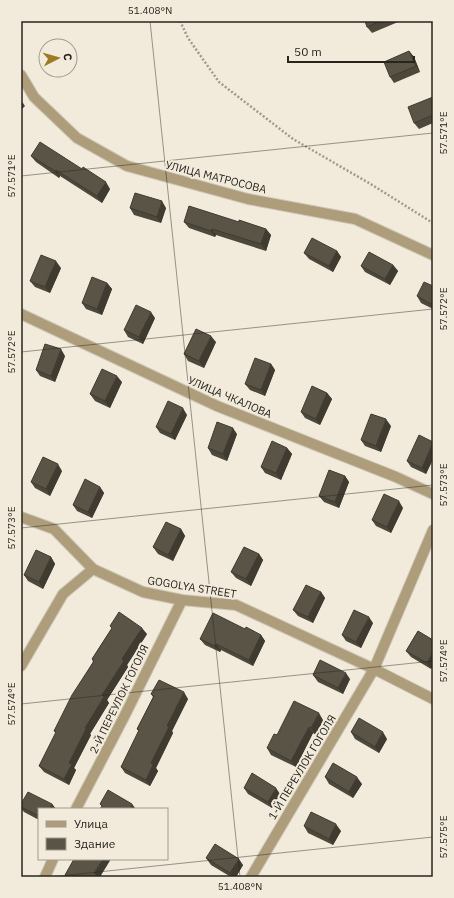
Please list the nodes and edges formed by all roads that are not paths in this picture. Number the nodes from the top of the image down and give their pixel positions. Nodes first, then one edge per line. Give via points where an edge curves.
1 (21, 75) edge
2 (433, 254) edge
3 (21, 314) edge
4 (433, 494) edge
5 (21, 517) edge
6 (433, 530) edge
7 (93, 569) junction
8 (182, 600) junction
9 (21, 666) edge
10 (374, 669) junction
11 (433, 699) edge
12 (77, 808) edge
13 (53, 860) edge
14 (45, 877) edge
15 (251, 877) edge

1 - 2 street, УЛИЦА МАТРОСОВА via 34,97 77,138 127,166 248,199 355,219
3 - 4 street, УЛИЦА ЧКАЛОВА via 217,406
5 - 7 street, GOGOLYA STREET via 54,529
6 - 10 street, 1-Й ПЕРЕУЛОК ГОГОЛЯ
7 - 8 street, GOGOLYA STREET via 143,592
7 - 9 street via 63,594
8 - 10 street, GOGOLYA STREET via 236,605
8 - 12 street, 2-Й ПЕРЕУЛОК ГОГОЛЯ
10 - 11 street, GOGOLYA STREET
10 - 15 street, 1-Й ПЕРЕУЛОК ГОГОЛЯ
13 - 14 street

